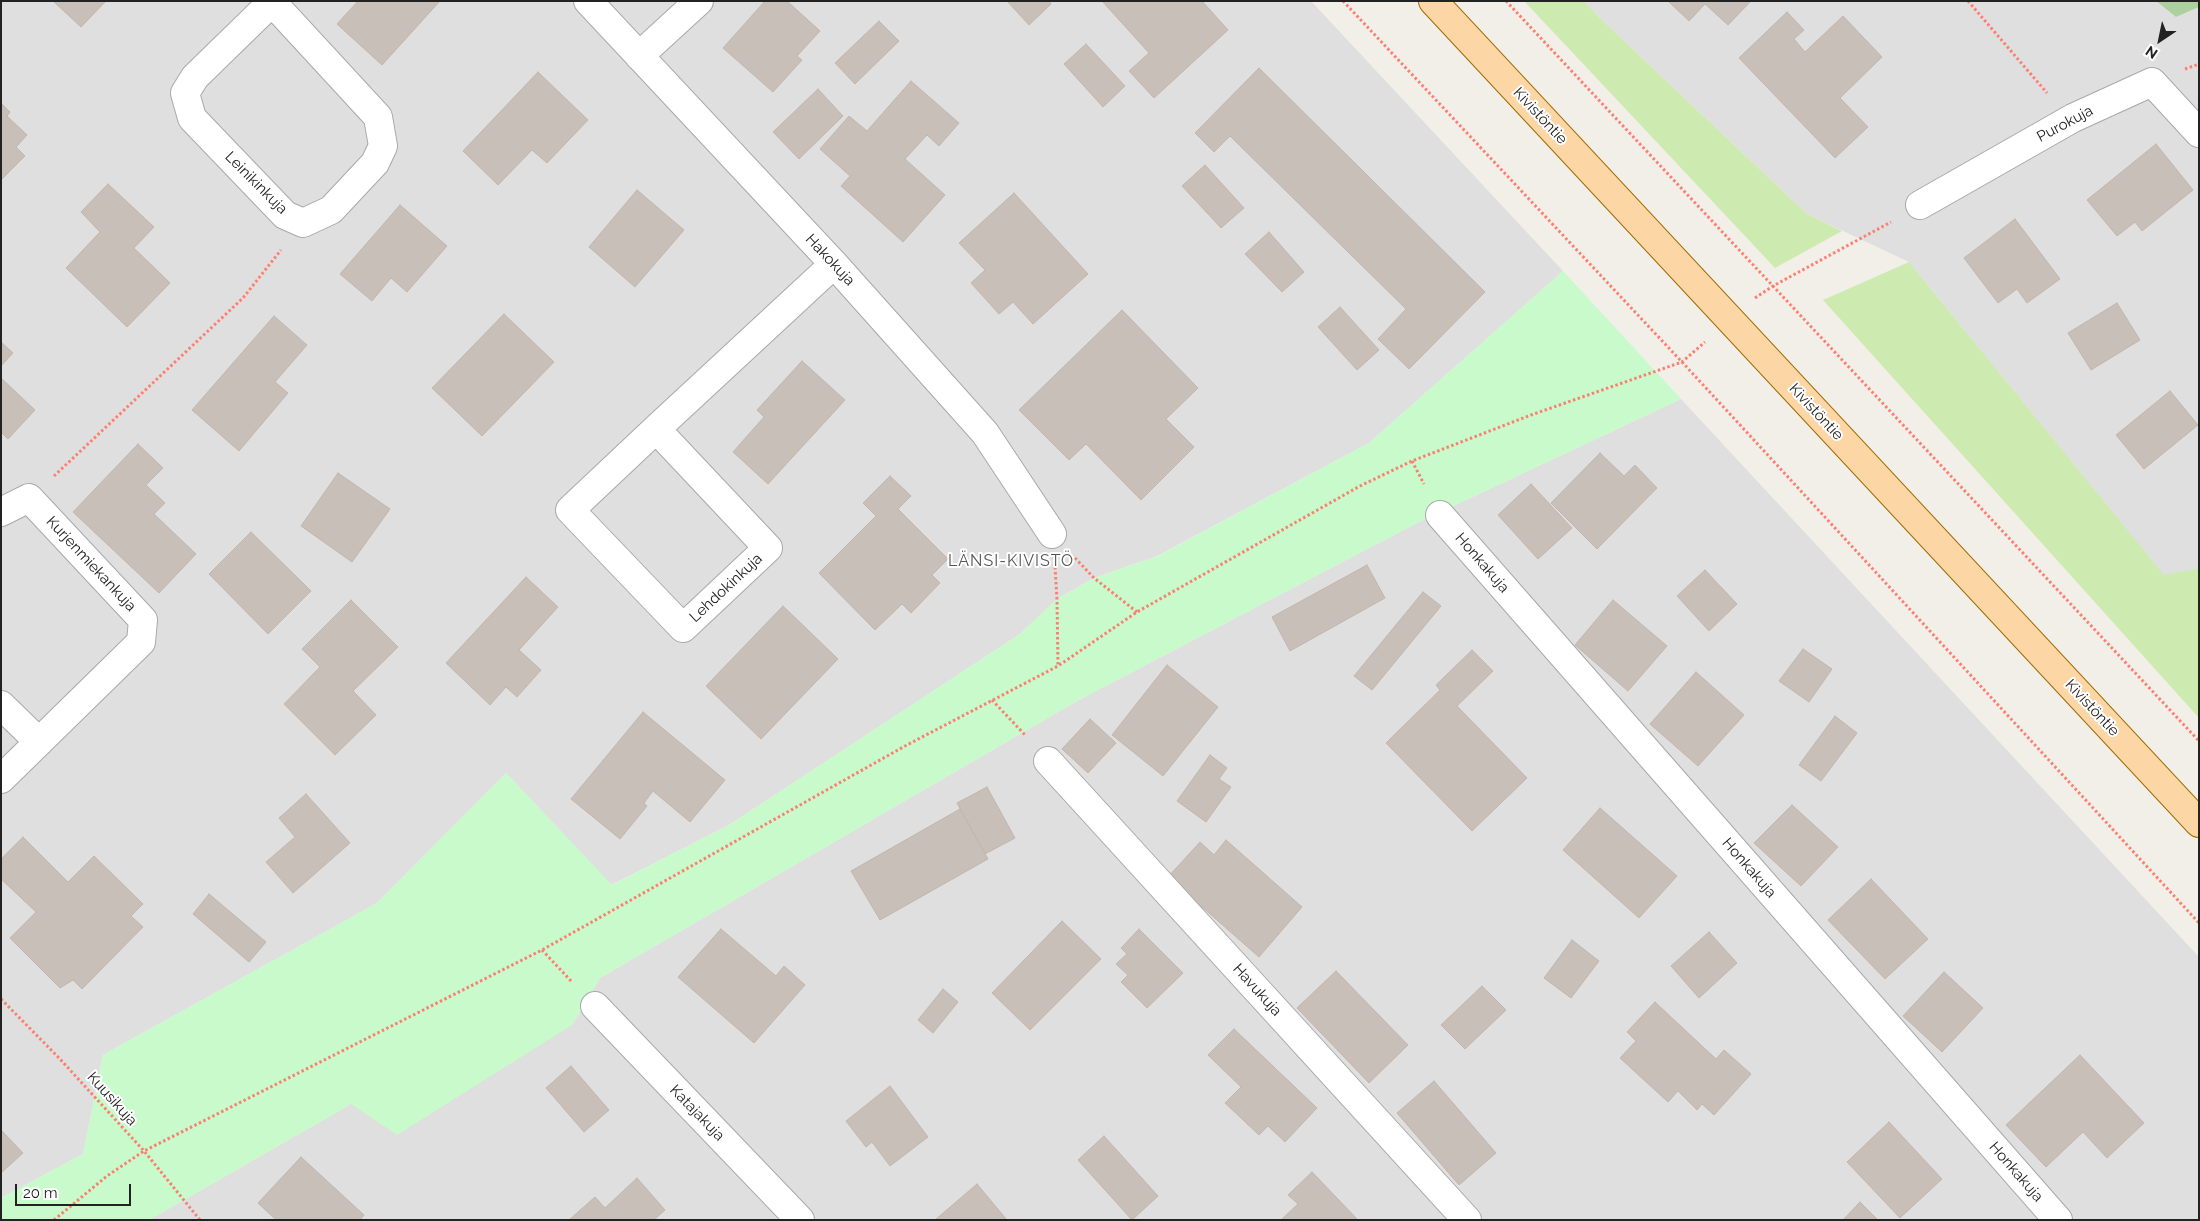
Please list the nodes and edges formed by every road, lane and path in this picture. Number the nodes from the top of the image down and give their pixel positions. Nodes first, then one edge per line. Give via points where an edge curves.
1 (272, 1) edge
2 (588, 1) edge
3 (699, 1) edge
4 (1343, 1) edge
5 (1432, 1) edge
6 (1506, 1) edge
7 (1968, 1) edge
8 (639, 56) junction
9 (2072, 118) junction
10 (2199, 133) edge
11 (1920, 205) joint
12 (303, 223) junction
13 (834, 264) junction
14 (1773, 286) junction
15 (1730, 319) junction
16 (1682, 362) junction
17 (656, 429) junction
18 (29, 498) junction
19 (1, 512) edge
20 (1440, 515) dead end
21 (1052, 534) junction
22 (1137, 612) junction
23 (1058, 666) junction
24 (992, 700) junction
25 (1, 705) edge
26 (2199, 741) edge
27 (39, 742) junction
28 (1048, 761) joint
29 (1, 779) edge
30 (2199, 823) edge
31 (2199, 923) edge
32 (542, 950) junction
33 (1, 999) edge
34 (595, 1006) joint
35 (144, 1151) junction
36 (54, 1220) edge
37 (200, 1220) edge
38 (800, 1220) edge
39 (1467, 1220) edge
40 (2058, 1220) edge

1 - 12 street, Leinikinkuja via 378,117 383,146 375,163 331,210
1 - 12 street, Leinikinkuja via 195,77 185,93 192,118 285,215
2 - 8 street, Hakokuja
3 - 8 street
4 - 16 path
5 - 15 main road, Kivistöntie
6 - 14 path
7 - 9 path via 2045,92
8 - 13 street, Hakokuja
9 - 10 street, Purokuja via 2152,82
9 - 11 street, Purokuja
11 - 14 path
12 - 18 path via 243,298
13 - 17 street, Lehdokinkuja
13 - 21 street, Hakokuja via 985,433
14 - 15 path
14 - 26 path
15 - 16 path
15 - 30 main road, Kivistöntie
16 - 22 path via 1412,460
16 - 31 path
17 - 17 street, Lehdokinkuja via 570,510 683,628 768,548
18 - 19 street
18 - 27 street, Kurjenmiekankuja via 143,620 141,642
20 - 40 street, Honkakuja
21 - 22 path via 1094,578
21 - 23 path via 1058,599
22 - 23 path
23 - 24 path
24 - 28 path
24 - 32 path
25 - 27 street
27 - 29 street, Kurjenmiekankuja
28 - 39 street, Havukuja
32 - 34 path
32 - 35 path
33 - 35 path, Kuusikuja
34 - 38 street, Katajakuja
35 - 36 path via 107,1176
35 - 37 path, Kuusikuja

